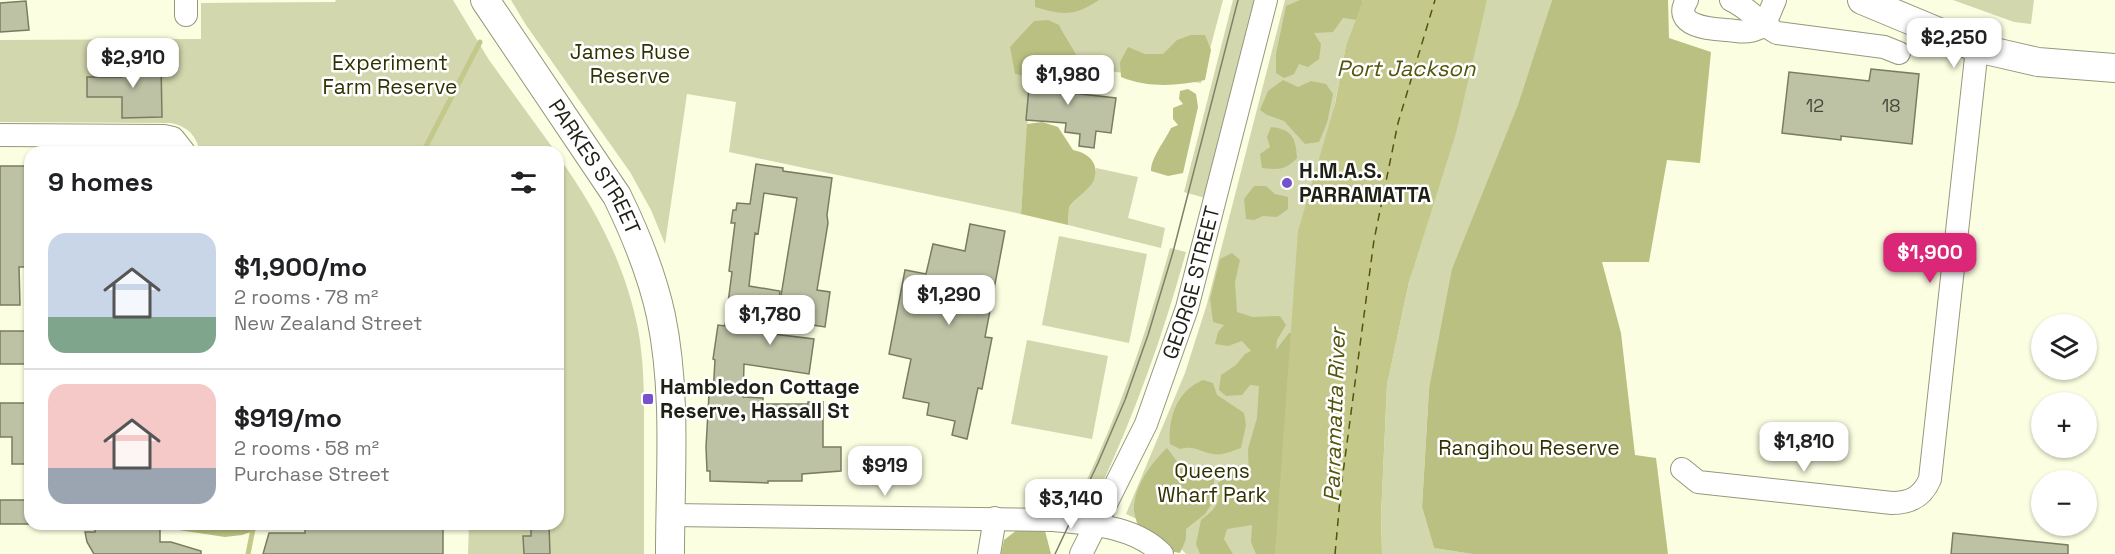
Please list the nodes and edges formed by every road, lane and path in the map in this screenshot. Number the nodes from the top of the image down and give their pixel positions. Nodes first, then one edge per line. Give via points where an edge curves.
1 (485, 0) edge
2 (1266, 0) edge
3 (1687, 0) edge
4 (1731, 0) edge
5 (1775, 0) edge
6 (1862, 0) edge
7 (1764, 26) junction
8 (1977, 48) junction
9 (1899, 52) dead end
10 (2115, 68) edge
11 (0, 135) edge
12 (179, 145) edge
13 (1682, 470) dead end
14 (670, 515) junction
15 (995, 518) junction
16 (1097, 525) junction
17 (670, 554) edge
18 (989, 554) edge
19 (1082, 554) edge
20 (1162, 554) edge

1 - 14 main road, PARKES STREET via 600,169 639,247 662,318 666,350
2 - 16 street, GEORGE STREET via 1187,308 1146,424
3 - 7 street via 1684,16 1692,24 1749,32
4 - 7 street via 1750,11
5 - 7 street
6 - 8 main road
7 - 9 street via 1777,33
8 - 10 main road via 2038,62
8 - 13 street via 1930,479 1918,497 1899,503 1698,482
11 - 12 street via 164,136
14 - 15 street
14 - 17 main road, PARKES STREET
15 - 16 street
15 - 18 street
16 - 19 street, GEORGE STREET
16 - 20 street via 1139,537

